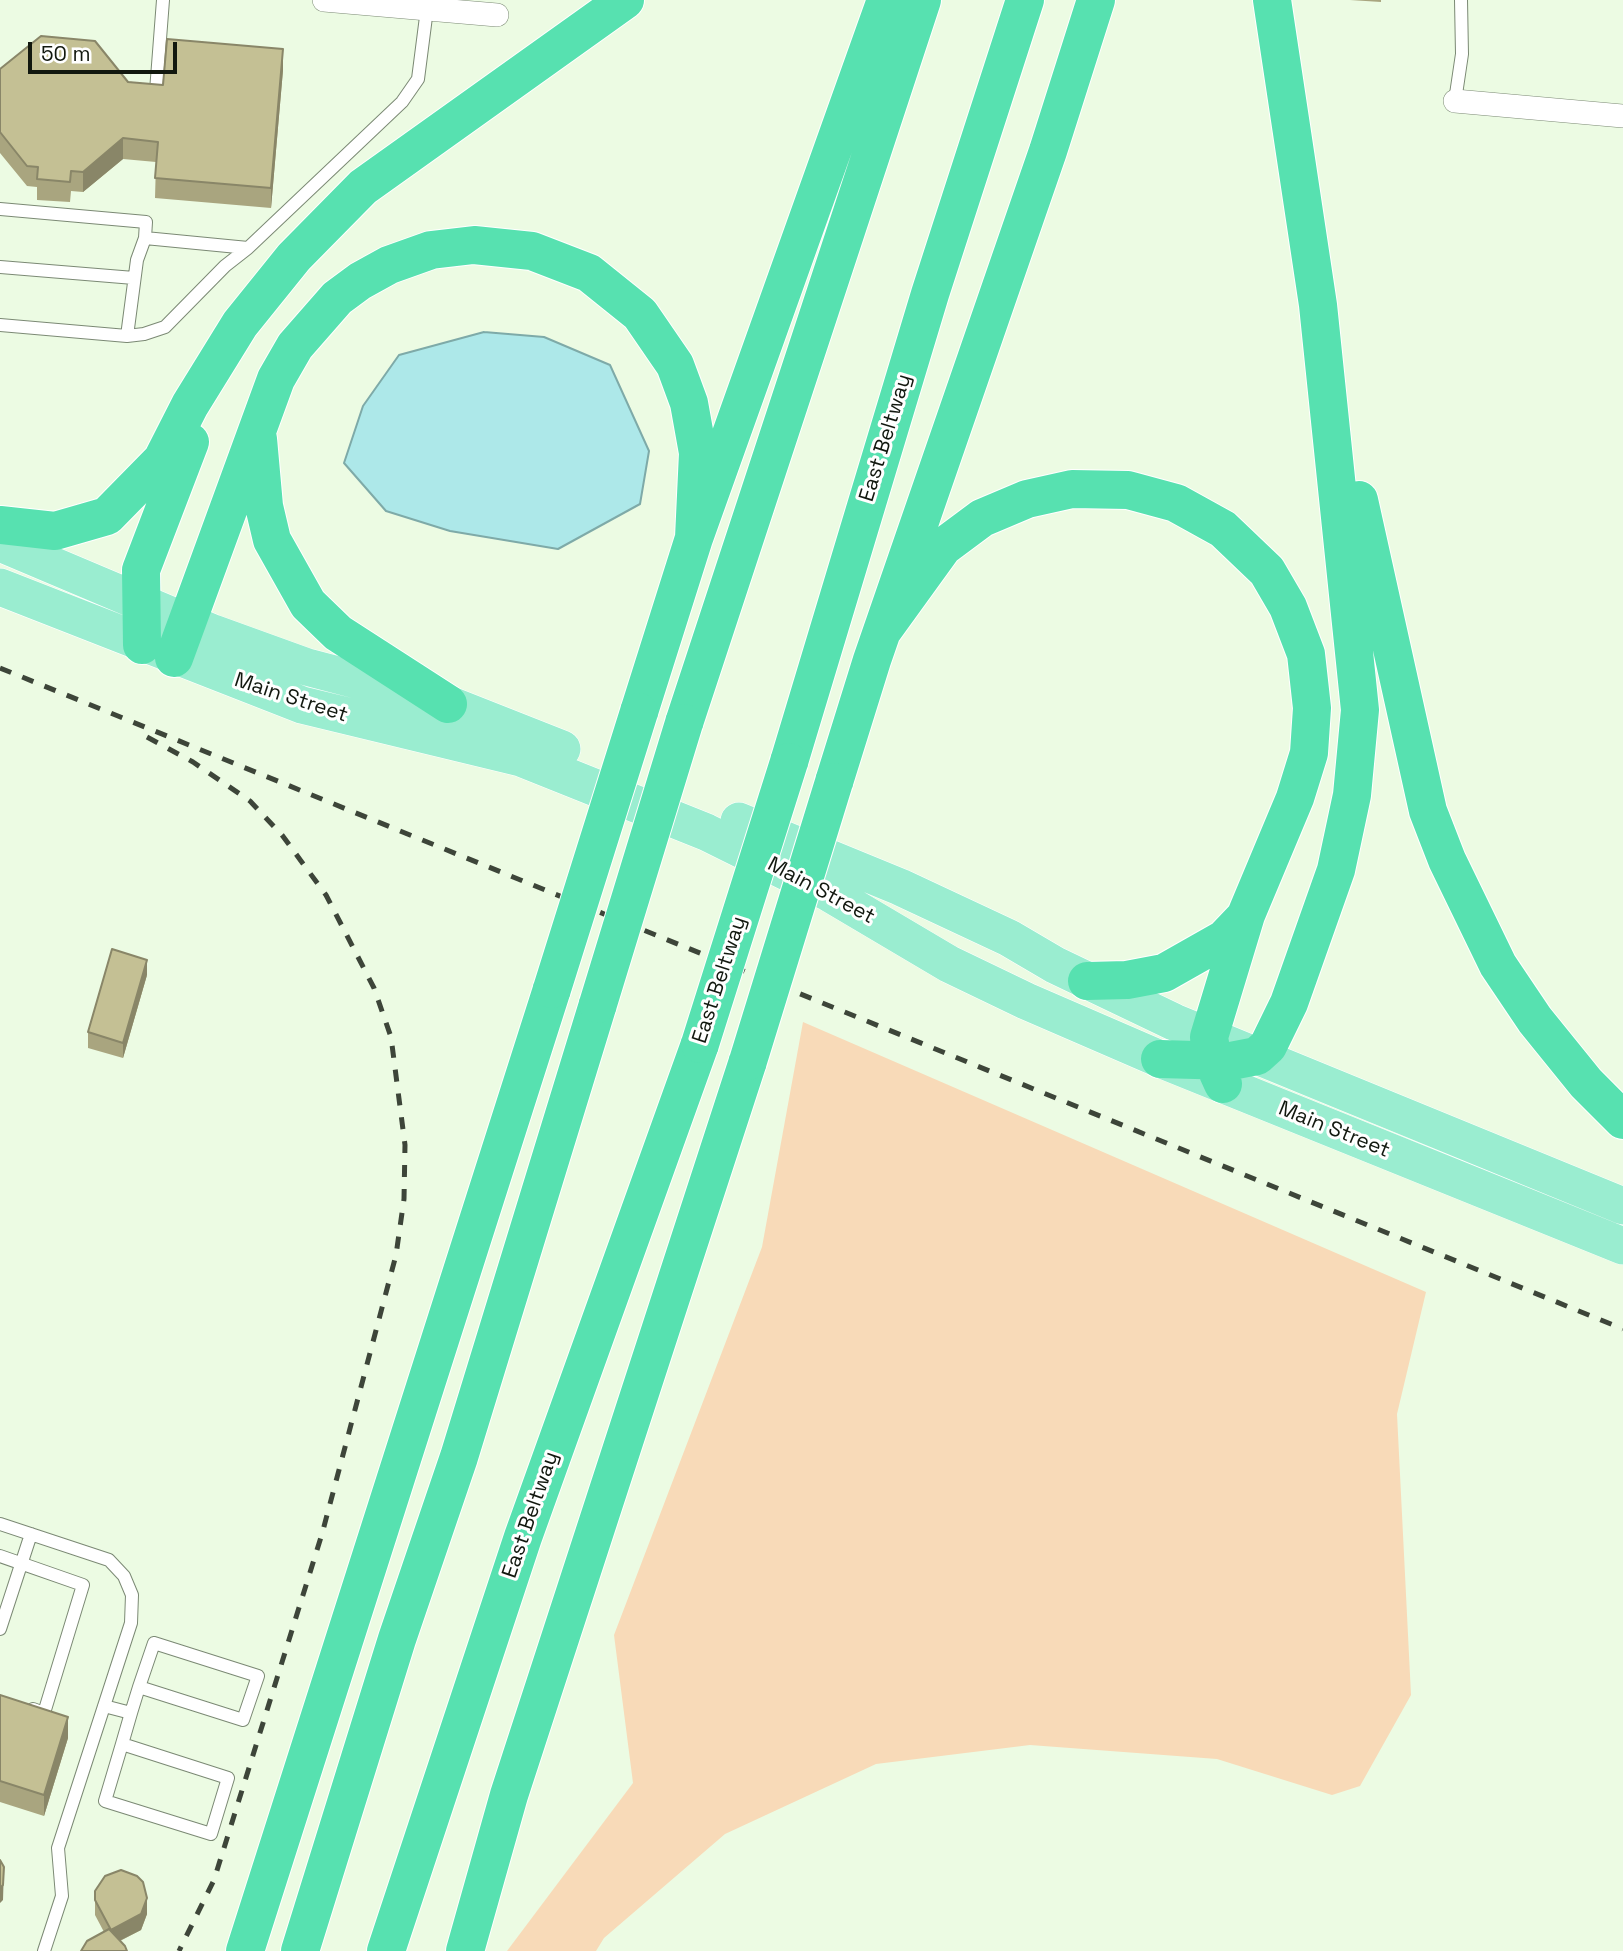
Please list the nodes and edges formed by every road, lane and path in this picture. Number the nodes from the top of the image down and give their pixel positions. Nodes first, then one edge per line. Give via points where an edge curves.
1 (163, 0) edge
2 (324, 0) edge
3 (625, 0) edge
4 (886, 0) edge
5 (922, 0) edge
6 (1025, 0) edge
7 (1096, 0) edge
8 (1272, 0) edge
9 (1461, 0) edge
10 (427, 9) junction
11 (496, 15) dead end
12 (156, 91) edge
13 (1455, 100) joint
14 (1623, 116) edge
15 (0, 209) edge
16 (145, 238) junction
17 (248, 248) junction
18 (0, 267) edge
19 (134, 278) junction
20 (1318, 305) junction
21 (240, 324) junction
22 (0, 325) edge
23 (128, 336) junction
24 (258, 430) junction
25 (0, 525) edge
26 (694, 538) junction
27 (0, 543) edge
28 (0, 587) edge
29 (141, 604) junction
30 (186, 621) junction
31 (883, 630) junction
32 (158, 651) junction
33 (448, 704) junction
34 (1246, 915) junction
35 (1087, 981) junction
36 (1256, 1056) junction
37 (1160, 1059) joint
38 (1215, 1061) junction
39 (1623, 1119) edge
40 (1623, 1206) edge
41 (1623, 1247) edge
42 (0, 1524) edge
43 (31, 1534) junction
44 (0, 1556) edge
45 (21, 1562) junction
46 (0, 1629) edge
47 (139, 1687) junction
48 (22, 1705) edge
49 (104, 1706) junction
50 (131, 1713) junction
51 (122, 1744) junction
52 (446, 1762) junction
53 (44, 1951) edge
54 (245, 1951) edge
55 (300, 1951) edge
56 (386, 1951) edge
57 (398, 1951) edge
58 (465, 1951) edge

1 - 12 lane
2 - 10 street
3 - 21 highway via 363,187 294,257
4 - 26 highway
5 - 55 highway, bridge via 684,723
6 - 52 highway, East Beltway, bridge via 930,293 700,1044
7 - 31 highway
8 - 20 highway
9 - 13 lane via 1462,54
10 - 11 street
10 - 17 lane via 418,79 402,102
13 - 14 street
15 - 16 lane via 146,222
16 - 17 lane
16 - 19 lane
17 - 23 lane via 165,327
18 - 19 lane
19 - 23 lane
20 - 36 highway via 1360,710 1352,795 1336,870 1289,1003 1268,1046
20 - 39 highway via 1428,811 1497,965 1586,1083
21 - 25 highway via 162,460 107,516 55,531
21 - 29 highway via 141,570
22 - 23 lane
24 - 26 highway via 276,379 295,346 337,298 360,281 431,250 474,245 532,251 589,273 640,314 675,365 689,402 698,453
24 - 30 highway
24 - 33 highway via 264,506 272,540 309,604 338,633
26 - 54 highway, bridge
27 - 29 main road, Main Street
28 - 32 main road, Main Street
29 - 30 main road, Main Street
29 - 32 highway
30 - 32 highway
30 - 33 main road, Main Street via 307,667
31 - 34 highway via 943,547 982,518 1027,499 1072,489 1128,490 1176,503 1223,529 1267,571 1289,607 1306,654 1312,708 1309,753 1297,793
31 - 58 highway, bridge via 509,1796
32 - 37 main road, Main Street via 302,705 521,758 706,832 829,893 949,964
33 - 35 main road, Main Street via 900,887
34 - 35 highway via 1223,939 1164,974
34 - 38 highway
35 - 38 main road, Main Street
36 - 38 highway
36 - 40 main road, Main Street
37 - 38 highway
38 - 41 main road, Main Street
42 - 43 lane
43 - 45 lane
43 - 49 lane via 94,1553 109,1560 124,1576 132,1595 131,1623
44 - 45 lane
45 - 46 lane
45 - 48 lane via 83,1585 44,1713
47 - 47 lane via 243,1720 258,1676 154,1643
47 - 50 lane
49 - 50 lane
49 - 53 lane via 58,1848 62,1896
50 - 51 lane
51 - 51 lane via 228,1778 211,1834 105,1801
52 - 56 highway, East Beltway
52 - 57 highway

